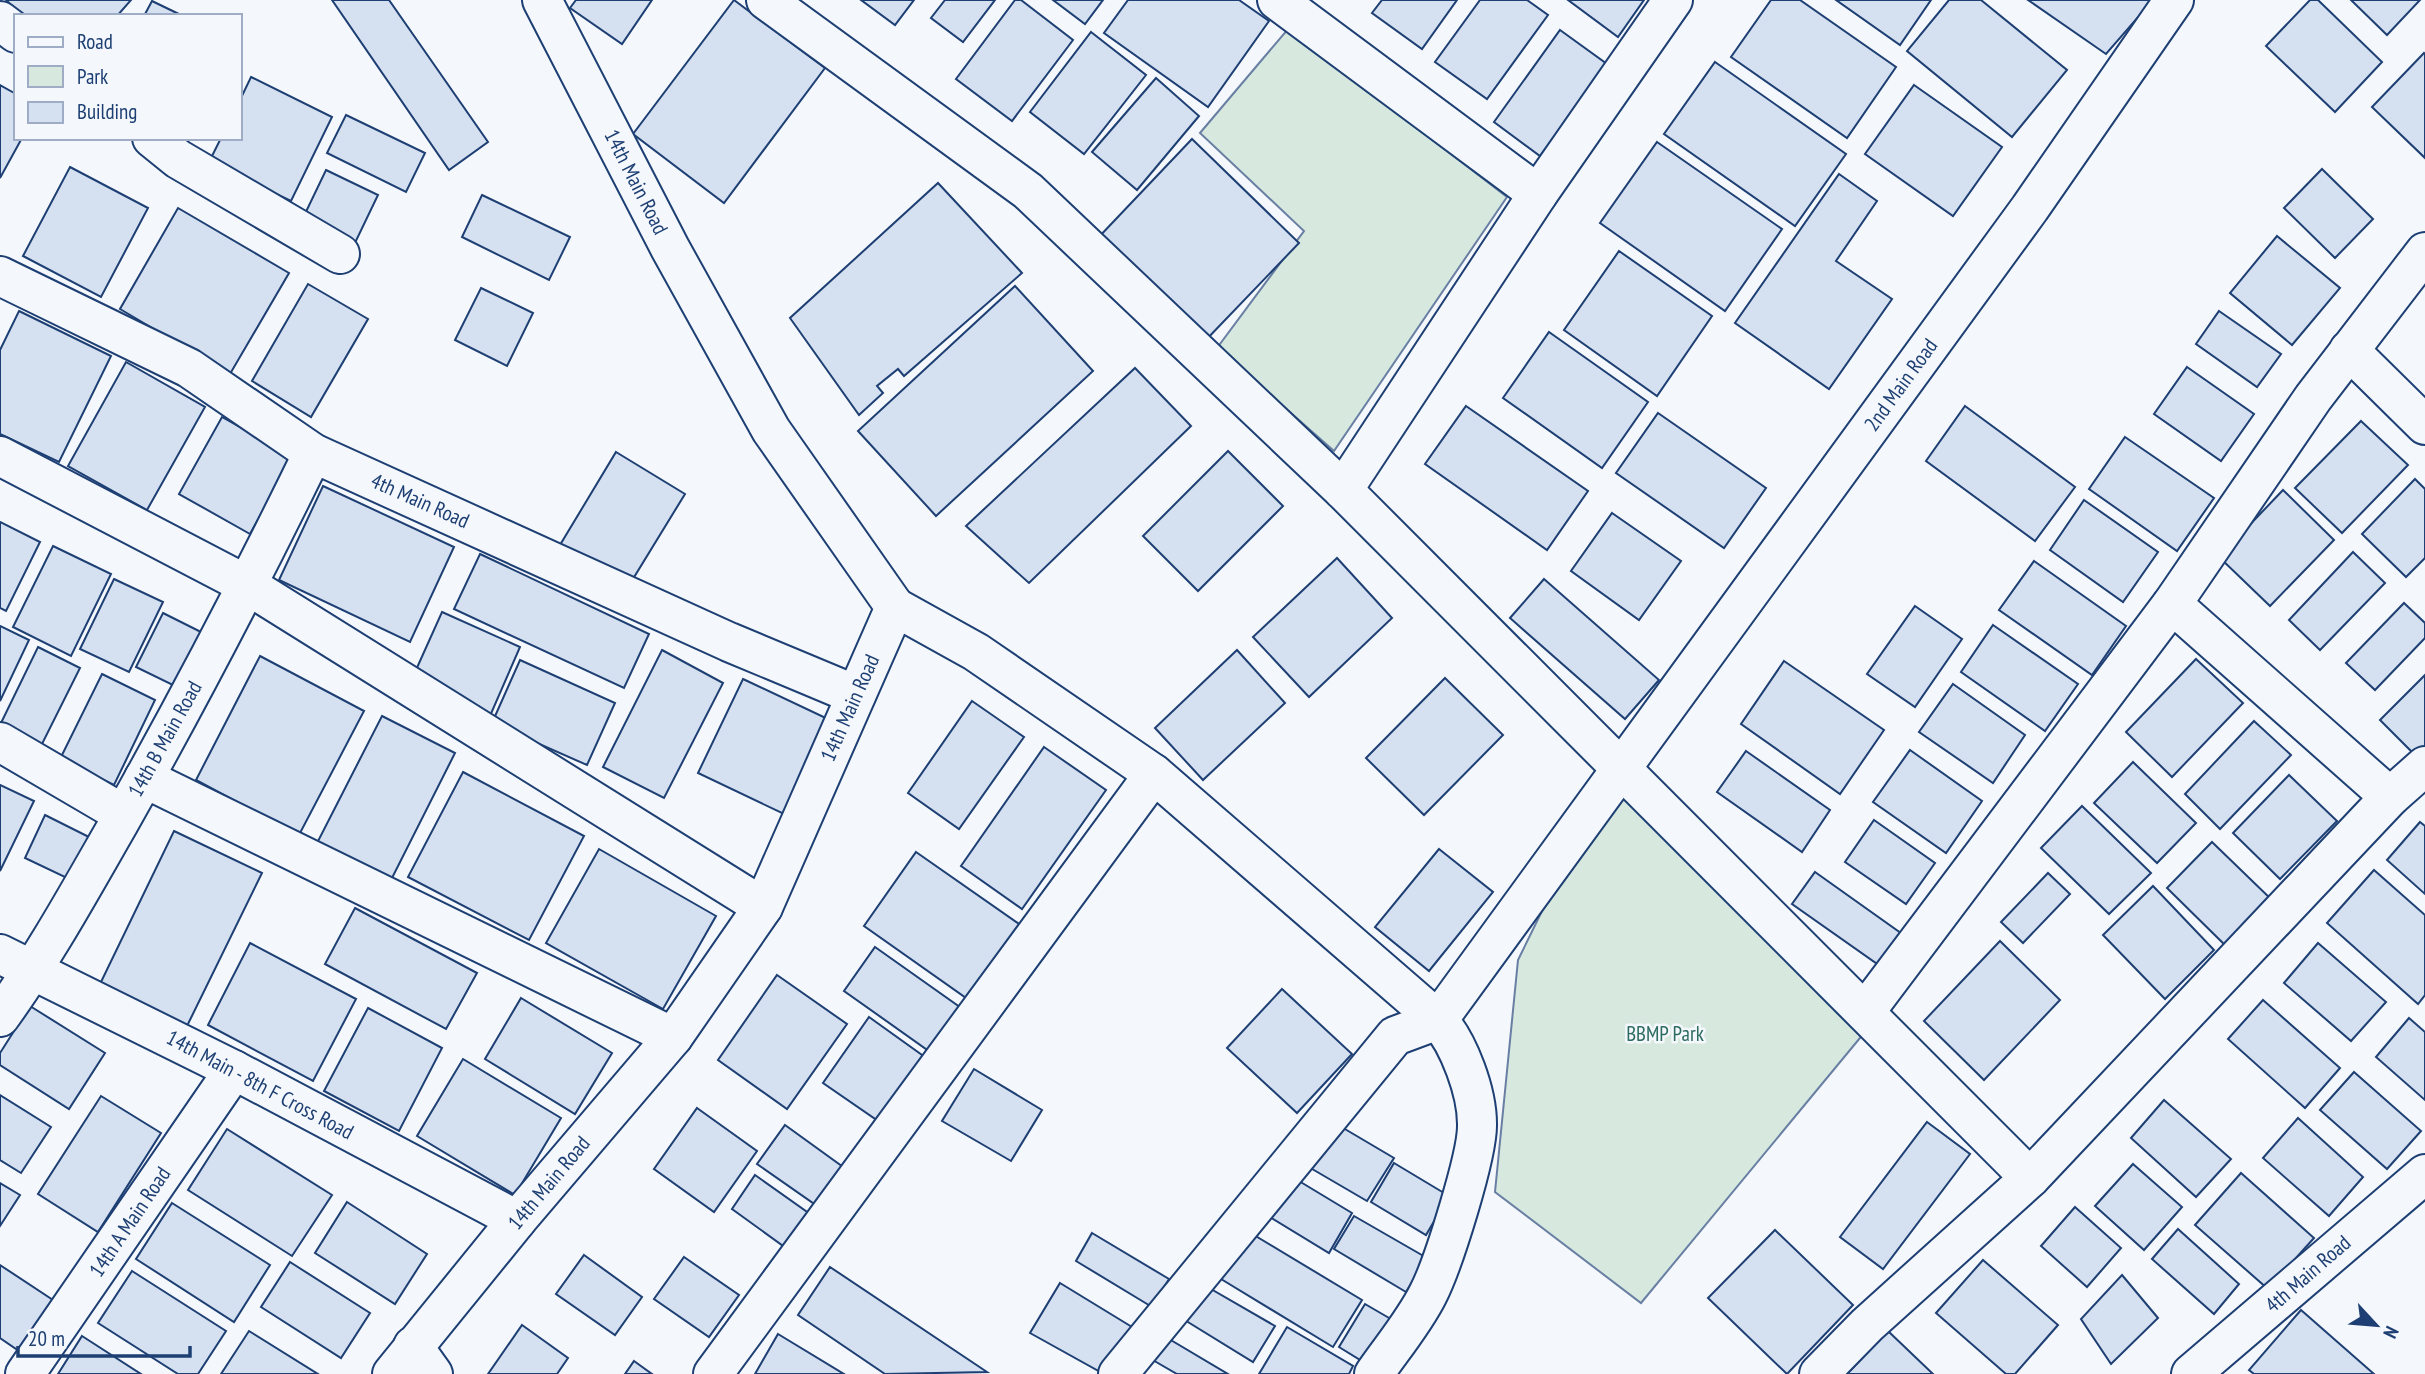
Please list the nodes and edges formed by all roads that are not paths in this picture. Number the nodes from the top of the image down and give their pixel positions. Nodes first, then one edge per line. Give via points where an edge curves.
1 (542, 0) edge
2 (766, 0) edge
3 (1277, 0) edge
4 (1673, 0) edge
5 (2174, 0) edge
6 (154, 140) edge
7 (1538, 194) junction
8 (2425, 252) edge
9 (340, 254) dead end
10 (0, 276) edge
11 (2349, 350) junction
12 (2425, 425) edge
13 (313, 453) junction
14 (0, 456) edge
15 (1343, 490) junction
16 (248, 586) junction
17 (2172, 604) junction
18 (895, 607) junction
19 (856, 695) junction
20 (0, 742) edge
21 (1623, 766) junction
22 (2425, 766) edge
23 (1154, 774) junction
24 (144, 778) junction
25 (2390, 797) junction
26 (123, 814) junction
27 (763, 907) junction
28 (0, 954) edge
29 (35, 969) junction
30 (1865, 1013) junction
31 (0, 1017) edge
32 (1438, 1020) junction
33 (673, 1037) junction
34 (234, 1070) junction
35 (2425, 1174) edge
36 (2030, 1178) junction
37 (517, 1220) junction
38 (413, 1365) edge
39 (25, 1374) edge
40 (713, 1374) edge
41 (1118, 1374) edge
42 (1374, 1374) edge
43 (1818, 1374) edge
44 (2191, 1374) edge

1 - 18 street, 14th Main Road via 670,248 771,430
2 - 15 street via 1028,191
3 - 7 street
4 - 7 street
5 - 21 street, 2nd Main Road via 2030,208
6 - 9 street via 178,159
7 - 15 street
8 - 11 street
10 - 13 street, 4th Main Road via 189,368
11 - 12 street
11 - 17 street
13 - 16 street, 14th B Main Road
13 - 19 street, 4th Main Road
14 - 16 street
15 - 21 street
16 - 24 street, 14th B Main Road
16 - 27 street
17 - 25 street
17 - 30 street
18 - 19 street, 14th Main Road
18 - 23 street via 976,652
19 - 27 street, 14th Main Road
20 - 26 street
21 - 30 street
21 - 32 street, 2nd Main Road
22 - 25 street
23 - 32 street
23 - 40 street
24 - 26 street, 14th B Main Road
24 - 33 street
25 - 36 street
26 - 29 street, 14th B Main Road
27 - 33 street, 14th Main Road
28 - 29 street, 14th Main - 8th F Cross Road
29 - 31 street, 14th B Main Road
29 - 34 street, 14th Main - 8th F Cross Road
30 - 36 street
32 - 41 street via 1395,1035
32 - 42 street via 1451,1035 1466,1072 1478,1124 1463,1192 1429,1293
33 - 37 street, 14th Main Road
34 - 37 street, 14th Main - 8th F Cross Road
34 - 39 street, 14th A Main Road
35 - 44 street, 4th Main Road
36 - 43 street
37 - 38 street, 14th Main Road

